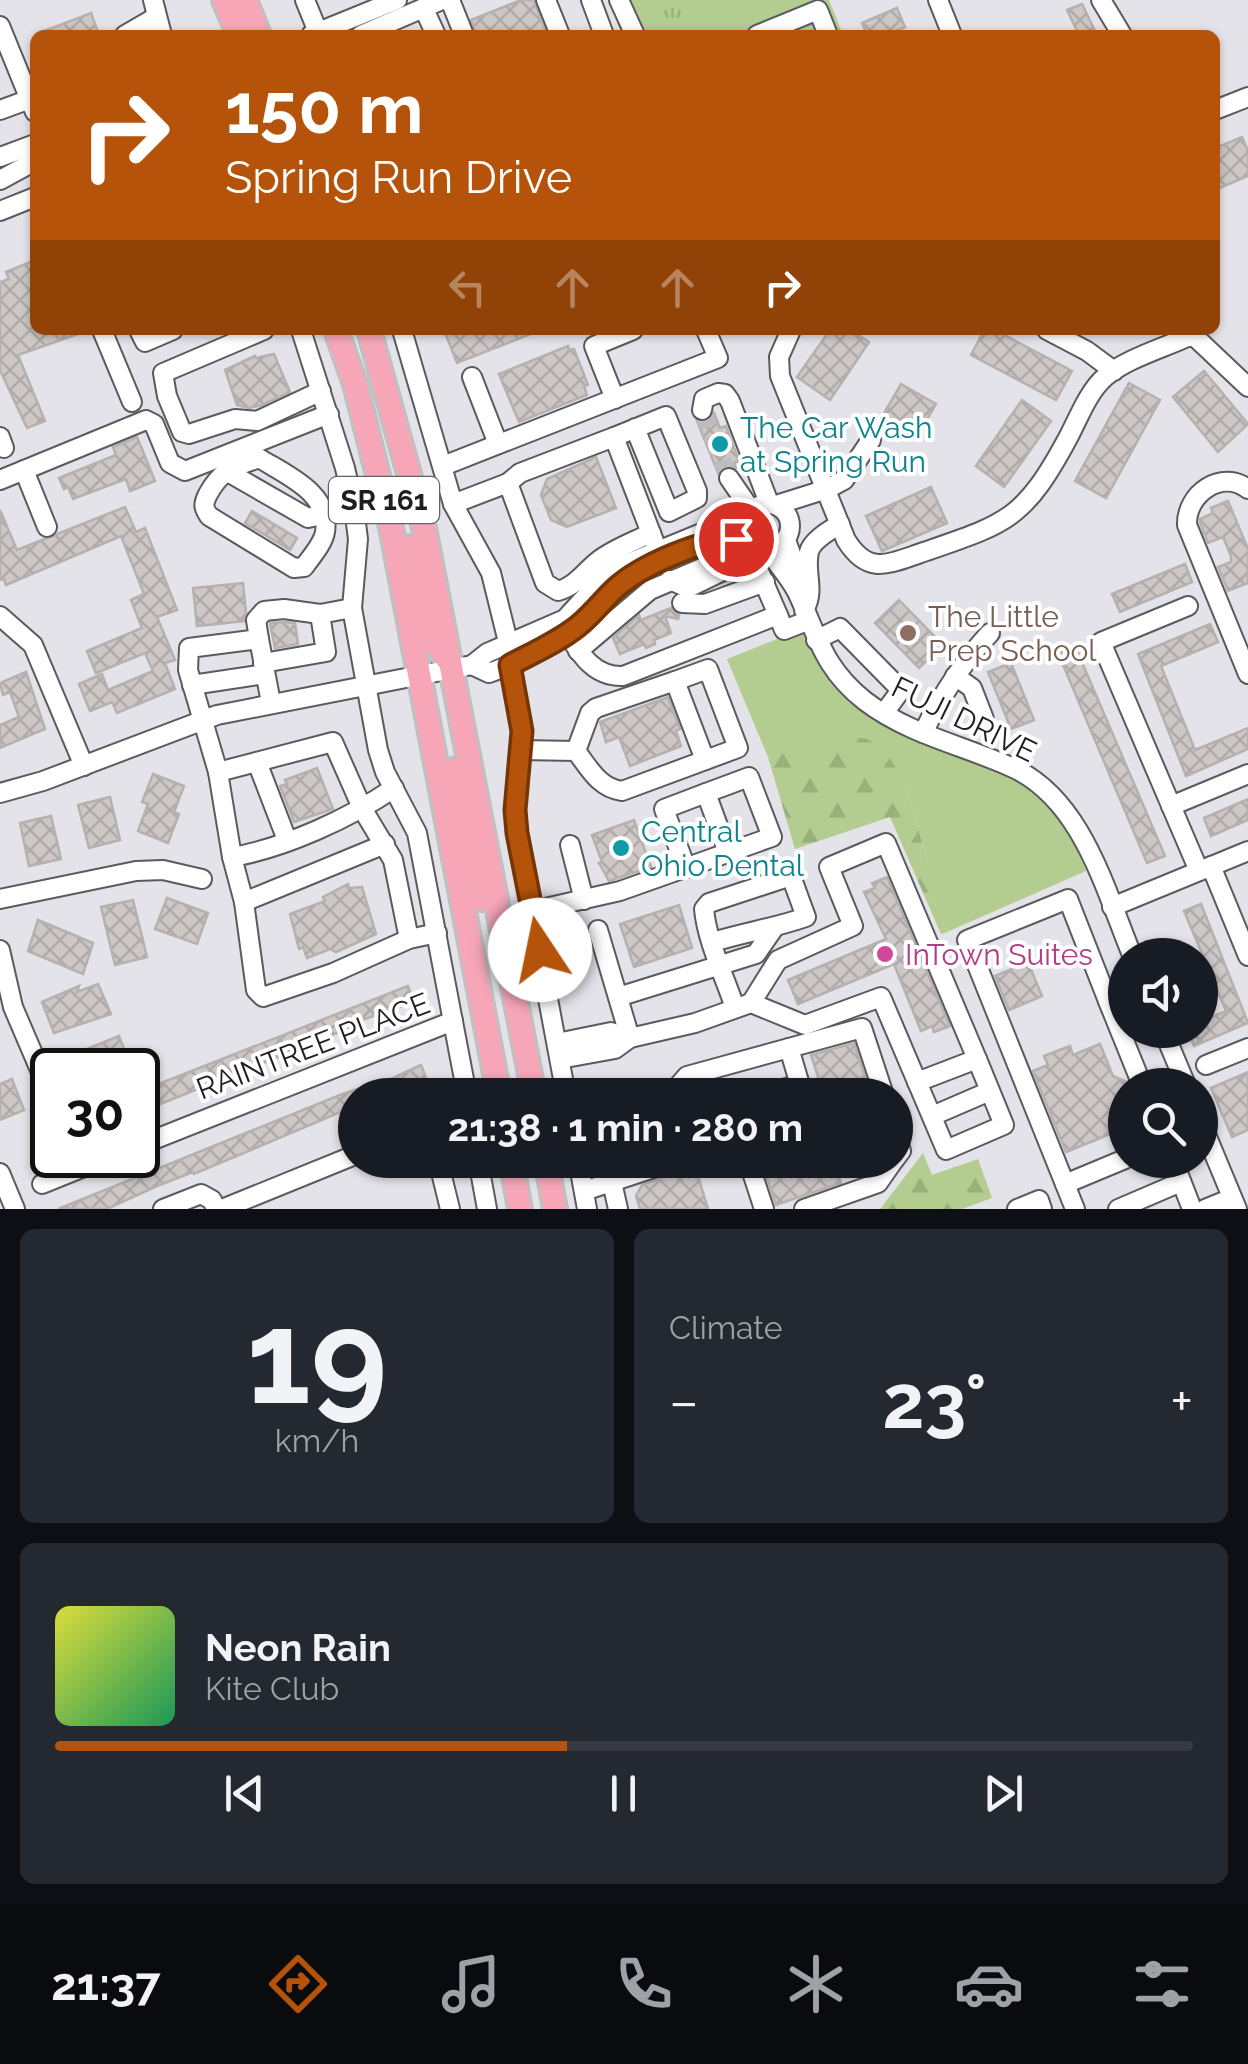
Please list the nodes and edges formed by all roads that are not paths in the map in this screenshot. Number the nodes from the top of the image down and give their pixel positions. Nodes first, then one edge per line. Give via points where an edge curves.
1 (208, 0) edge
2 (224, 0) edge
3 (245, 0) edge
4 (304, 0) edge
5 (396, 0) edge
6 (442, 0) edge
7 (450, 0) edge
8 (546, 0) edge
9 (591, 0) edge
10 (619, 0) edge
11 (938, 0) edge
12 (1101, 0) edge
13 (424, 8) junction
14 (0, 26) edge
15 (220, 30) edge
16 (237, 30) edge
17 (257, 30) edge
18 (313, 30) edge
19 (324, 30) edge
20 (373, 30) edge
21 (434, 30) edge
22 (462, 30) edge
23 (558, 30) edge
24 (602, 30) edge
25 (633, 30) edge
26 (768, 30) edge
27 (826, 30) edge
28 (950, 30) edge
29 (1119, 30) edge
30 (1248, 97) edge
31 (30, 100) edge
32 (30, 105) edge
33 (1220, 108) edge
34 (0, 110) edge
35 (30, 146) edge
36 (0, 157) edge
37 (30, 164) edge
38 (0, 180) edge
39 (30, 198) edge
40 (0, 211) edge
41 (104, 335) edge
42 (142, 335) edge
43 (161, 335) edge
44 (252, 335) edge
45 (304, 335) edge
46 (338, 335) edge
47 (369, 335) edge
48 (404, 335) edge
49 (621, 335) edge
50 (708, 335) edge
51 (789, 335) edge
52 (1057, 335) edge
53 (1114, 370) junction
54 (472, 377) dead end
55 (355, 384) junction
56 (1248, 386) edge
57 (321, 391) junction
58 (615, 398) junction
59 (132, 402) dead end
60 (702, 410) dead end
61 (329, 414) junction
62 (636, 428) junction
63 (614, 437) junction
64 (871, 440) dead end
65 (498, 444) junction
66 (443, 466) junction
67 (24, 470) junction
68 (226, 471) junction
69 (729, 478) tunnel mouth
70 (0, 480) edge
71 (508, 483) junction
72 (1248, 489) edge
73 (818, 492) junction
74 (453, 504) junction
75 (354, 508) junction
76 (761, 508) junction
77 (324, 516) junction
78 (790, 520) junction
79 (840, 524) junction
80 (47, 526) dead end
81 (786, 540) junction
82 (655, 542) junction
83 (758, 550) junction
84 (765, 582) junction
85 (796, 588) junction
86 (650, 590) junction
87 (1188, 606) dead end
88 (352, 608) junction
89 (320, 614) junction
90 (778, 615) junction
91 (0, 616) edge
92 (805, 616) junction
93 (990, 633) dead end
94 (567, 634) junction
95 (259, 639) junction
96 (816, 640) junction
97 (510, 646) junction
98 (578, 651) junction
99 (510, 665) junction
100 (463, 666) junction
101 (264, 669) junction
102 (418, 674) junction
103 (1248, 674) edge
104 (955, 676) junction
105 (675, 681) junction
106 (366, 684) junction
107 (192, 685) junction
108 (271, 703) junction
109 (884, 714) junction
110 (984, 719) dead end
111 (202, 722) junction
112 (923, 733) junction
113 (521, 750) junction
114 (576, 751) junction
115 (704, 760) junction
116 (257, 762) junction
117 (84, 766) junction
118 (218, 772) junction
119 (1248, 774) edge
120 (394, 788) junction
121 (0, 793) edge
122 (706, 793) junction
123 (1172, 806) junction
124 (362, 810) junction
125 (287, 840) junction
126 (385, 844) junction
127 (570, 845) dead end
128 (1248, 851) edge
129 (728, 852) junction
130 (232, 856) junction
131 (686, 868) junction
132 (1205, 869) junction
133 (202, 878) dead end
134 (0, 900) edge
135 (584, 900) junction
136 (244, 902) junction
137 (1112, 907) junction
138 (532, 910) junction
139 (774, 928) junction
140 (598, 930) dead end
141 (436, 933) junction
142 (1125, 938) edge
143 (409, 939) junction
144 (713, 942) junction
145 (0, 950) edge
146 (1248, 956) edge
147 (721, 966) junction
148 (1108, 981) edge
149 (618, 997) junction
150 (743, 1006) junction
151 (453, 1020) junction
152 (521, 1027) junction
153 (630, 1038) junction
154 (31, 1048) edge
155 (789, 1048) junction
156 (1248, 1048) edge
157 (558, 1051) junction
158 (976, 1059) junction
159 (1206, 1066) dead end
160 (463, 1078) edge
161 (495, 1078) edge
162 (531, 1078) edge
163 (563, 1078) edge
164 (686, 1078) edge
165 (798, 1078) edge
166 (878, 1078) edge
167 (917, 1082) junction
168 (990, 1091) junction
169 (932, 1116) junction
170 (160, 1137) edge
171 (338, 1162) edge
172 (1108, 1166) edge
173 (1218, 1166) edge
174 (0, 1173) edge
175 (57, 1178) edge
176 (443, 1178) edge
177 (514, 1178) edge
178 (549, 1178) edge
179 (611, 1178) edge
180 (624, 1178) edge
181 (754, 1178) edge
182 (882, 1178) edge
183 (1180, 1178) edge
184 (612, 1182) junction
185 (1182, 1182) junction
186 (42, 1184) dead end
187 (1065, 1184) junction
188 (586, 1200) edge
189 (486, 1201) edge
190 (1234, 1203) edge
191 (450, 1206) edge
192 (14, 1209) edge
193 (163, 1209) edge
194 (219, 1209) edge
195 (520, 1209) edge
196 (555, 1209) edge
197 (618, 1209) edge
198 (764, 1209) edge
199 (804, 1209) edge
200 (1017, 1209) edge
201 (1042, 1209) edge
202 (1075, 1209) edge
203 (1118, 1209) edge
204 (1192, 1209) edge
205 (1205, 1209) edge

1 - 15 main road
2 - 16 main road
3 - 17 main road
4 - 18 street
5 - 19 street
6 - 13 street
7 - 22 street
8 - 23 street
9 - 24 street
10 - 25 street
11 - 28 street
12 - 29 street
13 - 20 street
13 - 21 street
14 - 31 street
26 - 27 street via 818,10
30 - 33 street
32 - 34 street
35 - 36 street
37 - 38 street
39 - 40 street
41 - 59 street
42 - 43 street via 144,342
44 - 57 street via 163,373 182,432 235,418 257,421
45 - 57 street
46 - 55 main road, SR 161
47 - 100 main road, SR 161
48 - 66 street
49 - 58 street via 594,346
50 - 58 street via 718,358
51 - 73 street via 777,367
52 - 53 street
53 - 56 street via 1188,336
53 - 79 street via 1090,397 1045,480 1021,510 995,527 872,564 856,556
54 - 65 street
55 - 100 main road via 389,456 430,634
55 - 102 main road, SR 161
57 - 61 street
58 - 65 street
60 - 76 street via 704,399 718,393 730,401
61 - 67 street via 185,471 170,463 154,424 146,420
61 - 75 street
62 - 62 street via 666,416 697,492 693,502 669,512
62 - 63 street
63 - 71 street via 520,472
63 - 82 street
64 - 73 street via 844,480
65 - 66 street
66 - 74 street
67 - 70 street
67 - 80 street
68 - 77 street via 308,518
68 - 77 street via 258,458 313,492
68 - 77 street via 218,475 205,510 294,568 304,567 325,535
69 - 76 street
71 - 74 street
71 - 82 street via 550,588 558,592 599,560
72 - 103 street via 1220,483 1194,497 1187,511
73 - 76 street
73 - 78 street
73 - 79 street
74 - 97 street via 491,573
75 - 77 street
75 - 88 street
76 - 78 street
76 - 82 street
76 - 83 street via 746,530
78 - 81 street
79 - 92 street via 809,552
81 - 83 street
81 - 85 street, FUJI DRIVE
82 - 97 street via 553,627
83 - 84 street
83 - 85 street, FUJI DRIVE
83 - 86 street via 688,588 670,580
83 - 94 street via 722,539 640,571
84 - 86 street via 705,604
84 - 90 street
85 - 92 street, FUJI DRIVE
86 - 98 street
87 - 123 street via 1101,642
88 - 89 street
88 - 106 street
89 - 95 street via 264,611 256,620
89 - 101 street via 326,652
90 - 92 street via 784,630
90 - 98 street via 623,676 600,672
91 - 117 street via 33,645
92 - 96 street, FUJI DRIVE
93 - 104 street
94 - 98 street
94 - 99 street
95 - 101 street
95 - 107 street via 189,648
96 - 109 street, FUJI DRIVE via 845,682
96 - 109 street via 840,628 901,690
97 - 100 street
99 - 100 street via 489,673
99 - 113 street
100 - 102 street
100 - 152 main road, SR 161
101 - 107 street
101 - 108 street
102 - 106 street
102 - 152 main road via 445,706 492,943
102 - 161 main road, SR 161
104 - 110 street via 972,688
104 - 112 street
105 - 114 street via 596,708
105 - 115 street
105 - 115 street via 708,669 738,748
106 - 108 street
106 - 120 street via 381,762
107 - 111 street
108 - 111 street
109 - 112 street, FUJI DRIVE
111 - 117 street
111 - 118 street
112 - 137 street, FUJI DRIVE via 1015,768 1052,797 1080,835
113 - 114 street
113 - 138 street via 515,810
114 - 115 street via 610,790
116 - 118 street
116 - 124 street via 333,742
116 - 125 street
117 - 121 street
118 - 130 street
119 - 123 street
120 - 124 street
120 - 141 street via 417,834
122 - 129 street
122 - 129 street via 749,777 772,837
122 - 131 street via 664,809
123 - 132 street
124 - 125 street
124 - 126 street
125 - 130 street
126 - 136 street
126 - 143 street
127 - 135 street
128 - 132 street
129 - 131 street
130 - 136 street
131 - 135 street
132 - 137 street
132 - 146 street
133 - 134 street via 136,870
135 - 138 street
136 - 143 street via 256,990 264,997
137 - 142 street, FUJI DRIVE
138 - 157 street
139 - 144 street
139 - 144 street via 806,917 791,876 709,903 704,909
139 - 147 street via 756,954
140 - 149 street
141 - 143 street
141 - 151 street
144 - 147 street
145 - 154 street
147 - 149 street
147 - 150 street
148 - 187 street via 1068,900 968,940
149 - 153 street
150 - 153 street
150 - 158 street via 778,960 853,926 829,867 886,843
150 - 167 street via 806,1025 881,997
151 - 160 street
151 - 170 street, RAINTREE PLACE
152 - 162 main road, SR 161
153 - 157 street via 620,1048
155 - 164 street
155 - 165 street
155 - 166 street via 862,1028
156 - 159 street
157 - 163 street
158 - 167 street
158 - 168 street
167 - 169 street
168 - 169 street
168 - 169 street via 1004,1125 946,1150
171 - 194 street
172 - 187 street
173 - 190 street
174 - 192 street
175 - 186 street
176 - 191 street
177 - 195 main road
178 - 196 main road
179 - 184 street
180 - 184 street
181 - 198 street
182 - 199 street
183 - 185 street
184 - 188 street
184 - 197 street
185 - 203 street
185 - 204 street
187 - 202 street
189 - 191 street
190 - 205 street
193 - 194 street via 201,1194
200 - 201 street via 1039,1200

